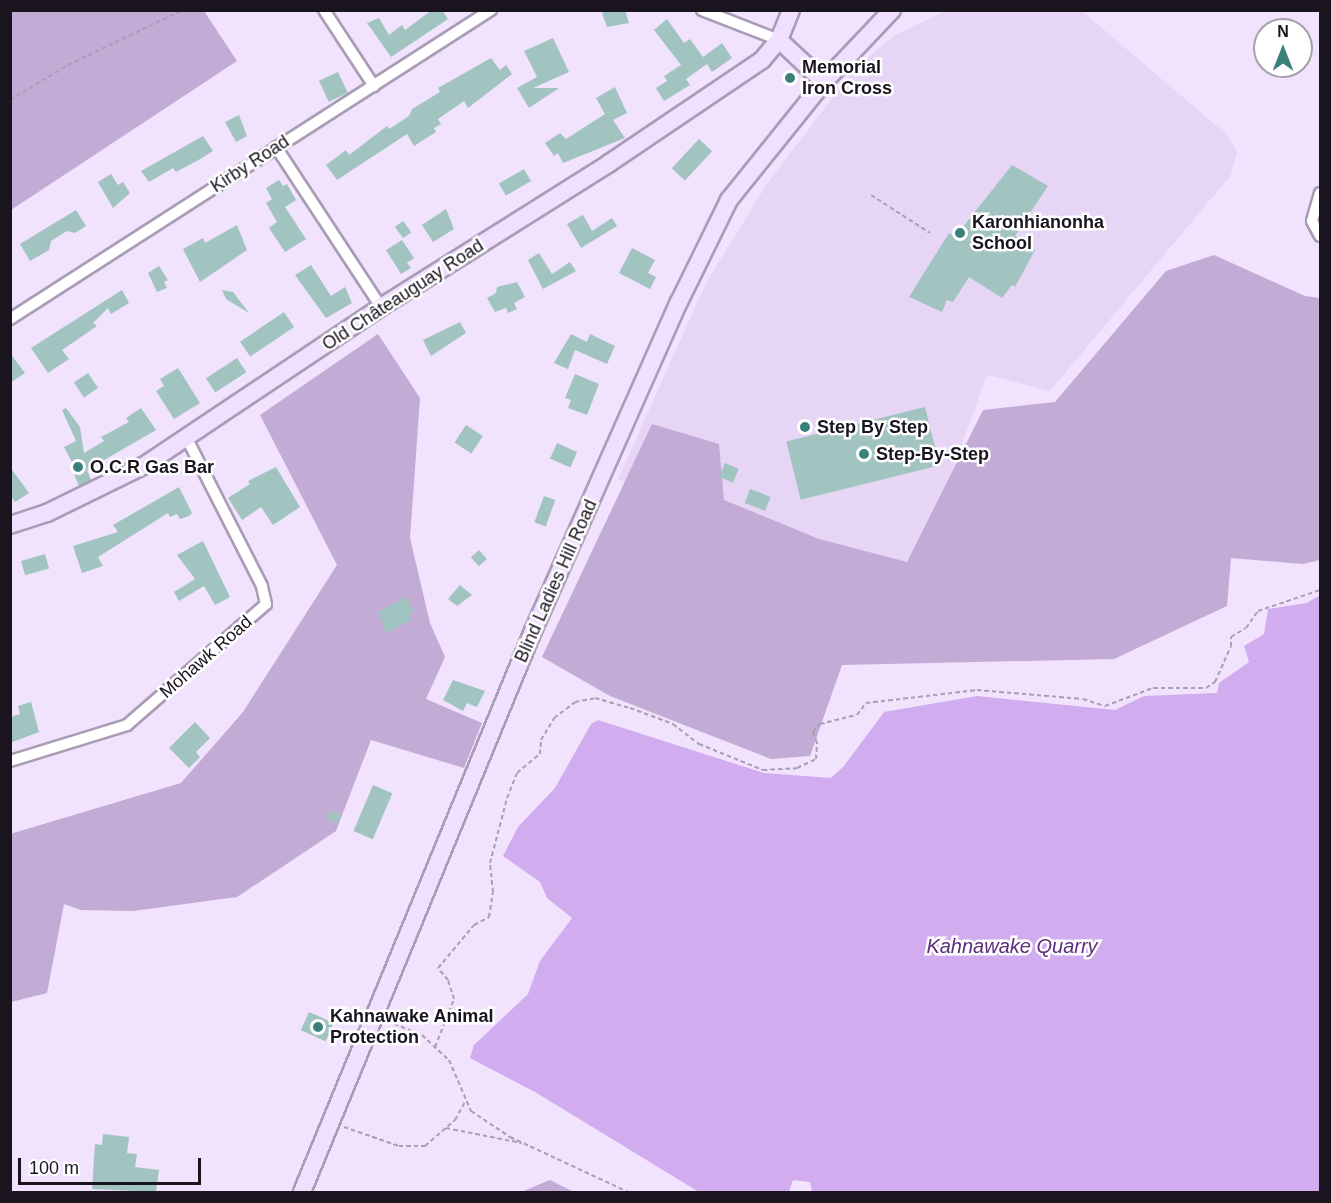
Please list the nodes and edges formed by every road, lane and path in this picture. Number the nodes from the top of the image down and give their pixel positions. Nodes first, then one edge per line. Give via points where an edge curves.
1 (183, 10) edge
2 (324, 10) edge
3 (491, 10) edge
4 (702, 10) edge
5 (791, 10) edge
6 (892, 10) edge
7 (779, 40) junction
8 (824, 81) junction
9 (374, 86) junction
10 (10, 100) edge
11 (276, 147) junction
12 (1320, 193) edge
13 (871, 195) dead end
14 (930, 233) dead end
15 (1320, 236) edge
16 (381, 307) junction
17 (10, 319) edge
18 (187, 439) junction
19 (10, 525) edge
20 (1320, 590) edge
21 (10, 761) edge
22 (373, 1015) junction
23 (435, 1047) junction
24 (465, 1102) junction
25 (330, 1122) junction
26 (446, 1128) junction
27 (524, 1143) junction
28 (302, 1192) edge
29 (628, 1192) edge

1 - 10 path via 68,65
2 - 9 street
3 - 9 street, Kirby Road
4 - 7 street
5 - 7 street
6 - 8 street, Blind Ladies Hill Road
7 - 8 street
7 - 16 street, Old Châteauguay Road via 748,71
8 - 22 street, Blind Ladies Hill Road via 729,200 679,302 533,631
9 - 11 street, Kirby Road
11 - 16 street
11 - 17 street, Kirby Road
12 - 15 street via 1312,221
13 - 14 path
16 - 18 street, Old Châteauguay Road
18 - 19 street, Old Châteauguay Road via 145,465 47,513
18 - 21 street, Mohawk Road via 262,586 266,604 127,726
20 - 23 path via 1258,611 1246,628 1230,637 1231,646 1215,682 1206,688 1153,688 1105,706 1083,699 976,690 866,703 857,715 820,724 813,732 818,743 816,759 797,768 763,770 699,744 673,724 630,708 596,698 575,702 554,718 541,740 540,754 517,773 490,863 493,892 489,917 474,926 438,968 448,980 454,999
22 - 23 path via 422,1035
22 - 25 street, Blind Ladies Hill Road
23 - 24 path via 449,1060
24 - 26 path
24 - 27 path via 471,1111
25 - 26 path via 399,1146 425,1146
25 - 28 street, Blind Ladies Hill Road
26 - 27 path
27 - 29 path

